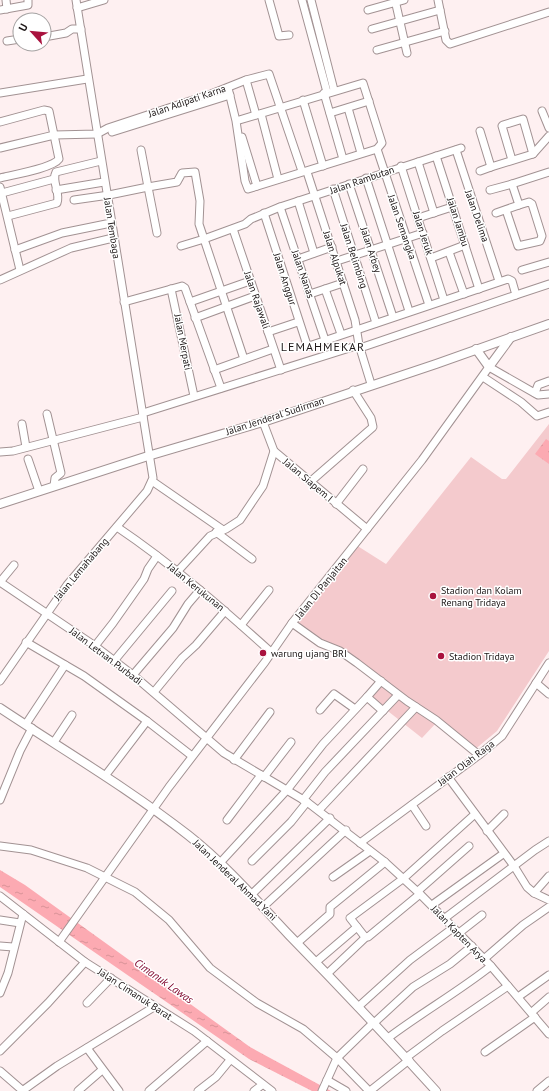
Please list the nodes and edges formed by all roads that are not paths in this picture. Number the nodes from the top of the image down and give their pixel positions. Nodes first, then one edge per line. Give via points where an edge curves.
1 (6, 0) edge
2 (28, 0) edge
3 (76, 0) edge
4 (104, 0) edge
5 (269, 0) edge
6 (404, 0) edge
7 (438, 0) edge
8 (395, 1) edge
9 (312, 2) edge
10 (303, 3) edge
11 (82, 6) junction
12 (4, 10) edge
13 (368, 10) dead end
14 (440, 10) junction
15 (549, 12) edge
16 (398, 22) junction
17 (81, 29) junction
18 (372, 29) dead end
19 (445, 31) junction
20 (289, 34) dead end
21 (52, 36) edge
22 (12, 40) edge
23 (7, 41) dead end
24 (404, 43) junction
25 (378, 50) dead end
26 (407, 53) dead end
27 (270, 75) joint
28 (87, 79) junction
29 (246, 80) junction
30 (229, 92) junction
31 (329, 92) junction
32 (0, 93) edge
33 (303, 100) junction
34 (369, 101) junction
35 (281, 108) junction
36 (348, 108) junction
37 (542, 112) dead end
38 (330, 113) junction
39 (258, 114) junction
40 (236, 121) junction
41 (0, 122) edge
42 (549, 128) edge
43 (480, 131) dead end
44 (101, 133) junction
45 (238, 133) junction
46 (54, 135) junction
47 (549, 136) edge
48 (379, 147) junction
49 (0, 148) edge
50 (458, 149) joint
51 (142, 150) dead end
52 (361, 153) junction
53 (532, 154) junction
54 (436, 156) junction
55 (344, 159) junction
56 (512, 160) junction
57 (101, 161) junction
58 (418, 162) junction
59 (323, 166) junction
60 (401, 166) junction
61 (491, 167) junction
62 (480, 170) dead end
63 (304, 172) junction
64 (384, 172) junction
65 (547, 174) edge
66 (0, 178) edge
67 (54, 178) junction
68 (366, 178) junction
69 (278, 179) junction
70 (104, 182) junction
71 (349, 184) junction
72 (512, 184) junction
73 (257, 186) junction
74 (148, 187) junction
75 (1, 190) edge
76 (56, 190) junction
77 (332, 190) junction
78 (490, 190) dead end
79 (110, 195) junction
80 (315, 196) junction
81 (74, 200) dead end
82 (298, 201) junction
83 (519, 205) junction
84 (280, 207) junction
85 (452, 207) junction
86 (506, 210) junction
87 (264, 213) junction
88 (434, 213) junction
89 (496, 213) dead end
90 (8, 216) junction
91 (418, 218) junction
92 (110, 223) junction
93 (233, 229) junction
94 (157, 233) dead end
95 (423, 233) junction
96 (113, 238) junction
97 (405, 238) junction
98 (204, 239) junction
99 (388, 244) junction
100 (465, 245) junction
101 (181, 246) dead end
102 (332, 247) junction
103 (15, 250) junction
104 (371, 250) junction
105 (449, 252) junction
106 (314, 253) junction
107 (354, 256) junction
108 (431, 258) junction
109 (298, 259) junction
110 (337, 261) junction
111 (549, 262) edge
112 (20, 270) junction
113 (522, 270) dead end
114 (0, 280) edge
115 (250, 281) junction
116 (499, 281) junction
117 (344, 283) junction
118 (549, 284) edge
119 (171, 289) junction
120 (325, 289) junction
121 (479, 289) junction
122 (221, 291) junction
123 (310, 294) junction
124 (464, 294) junction
125 (516, 295) junction
126 (255, 296) junction
127 (444, 300) junction
128 (124, 302) junction
129 (190, 302) junction
130 (428, 305) junction
131 (226, 307) junction
132 (409, 311) junction
133 (393, 317) junction
134 (195, 318) junction
135 (298, 322) junction
136 (376, 323) junction
137 (549, 324) edge
138 (355, 330) junction
139 (268, 332) junction
140 (341, 334) junction
141 (511, 337) junction
142 (325, 340) junction
143 (359, 346) junction
144 (273, 348) junction
145 (476, 349) junction
146 (244, 359) junction
147 (489, 368) junction
148 (214, 370) junction
149 (281, 370) junction
150 (483, 377) junction
151 (549, 381) edge
152 (371, 384) junction
153 (221, 388) junction
154 (353, 390) junction
155 (535, 393) junction
156 (549, 394) edge
157 (194, 396) junction
158 (549, 412) edge
159 (47, 414) dead end
160 (143, 415) junction
161 (263, 422) junction
162 (22, 424) dead end
163 (52, 440) junction
164 (26, 447) junction
165 (274, 451) junction
166 (0, 452) edge
167 (148, 456) junction
168 (28, 459) dead end
169 (364, 469) dead end
170 (152, 480) junction
171 (310, 482) junction
172 (54, 486) junction
173 (39, 491) junction
174 (0, 504) edge
175 (336, 504) junction
176 (116, 527) junction
177 (367, 529) junction
178 (223, 530) junction
179 (216, 532) junction
180 (157, 556) junction
181 (252, 559) dead end
182 (14, 565) dead end
183 (177, 572) junction
184 (0, 582) edge
185 (200, 590) junction
186 (269, 590) dead end
187 (172, 591) dead end
188 (225, 611) junction
189 (46, 612) junction
190 (292, 624) junction
191 (241, 625) junction
192 (26, 642) junction
193 (95, 646) junction
194 (271, 652) junction
195 (114, 661) junction
196 (549, 663) edge
197 (65, 665) junction
198 (133, 675) junction
199 (0, 681) edge
200 (381, 681) junction
201 (536, 683) junction
202 (154, 692) junction
203 (549, 694) edge
204 (398, 695) junction
205 (367, 696) junction
206 (416, 707) junction
207 (0, 708) edge
208 (320, 710) dead end
209 (355, 710) junction
210 (383, 710) junction
211 (270, 712) dead end
212 (72, 715) dead end
213 (147, 721) junction
214 (29, 726) junction
215 (206, 738) junction
216 (54, 742) junction
217 (291, 742) dead end
218 (479, 755) junction
219 (192, 756) junction
220 (234, 760) junction
221 (105, 776) junction
222 (263, 776) junction
223 (448, 777) junction
224 (287, 790) junction
225 (0, 800) edge
226 (305, 801) junction
227 (412, 805) junction
228 (153, 808) junction
229 (319, 810) junction
230 (475, 814) junction
231 (504, 814) dead end
232 (330, 818) junction
233 (227, 820) dead end
234 (426, 826) dead end
235 (346, 830) junction
236 (487, 831) junction
237 (549, 842) edge
238 (360, 843) junction
239 (0, 846) edge
240 (469, 846) dead end
241 (370, 851) junction
242 (504, 854) junction
243 (252, 861) dead end
244 (385, 862) junction
245 (219, 864) junction
246 (514, 866) junction
247 (104, 875) junction
248 (549, 876) edge
249 (333, 877) dead end
250 (404, 878) junction
251 (419, 892) junction
252 (534, 893) junction
253 (251, 895) junction
254 (0, 896) edge
255 (549, 900) edge
256 (432, 905) junction
257 (263, 907) junction
258 (549, 907) edge
259 (23, 914) junction
260 (482, 915) dead end
261 (445, 918) junction
262 (0, 920) edge
263 (20, 923) junction
264 (357, 927) junction
265 (453, 928) junction
266 (459, 933) junction
267 (366, 937) junction
268 (59, 942) junction
269 (297, 943) junction
270 (0, 946) edge
271 (472, 946) junction
272 (13, 947) junction
273 (484, 959) junction
274 (85, 962) junction
275 (316, 962) junction
276 (491, 966) junction
277 (0, 971) edge
278 (8, 973) junction
279 (327, 974) junction
280 (549, 975) edge
281 (111, 978) junction
282 (508, 986) junction
283 (0, 993) edge
284 (518, 997) junction
285 (549, 997) edge
286 (87, 1003) dead end
287 (154, 1007) junction
288 (358, 1007) junction
289 (533, 1014) junction
290 (549, 1022) edge
291 (374, 1023) junction
292 (542, 1027) junction
293 (549, 1034) edge
294 (388, 1038) junction
295 (207, 1041) junction
296 (87, 1048) junction
297 (0, 1051) edge
298 (485, 1052) dead end
299 (337, 1058) junction
300 (408, 1058) junction
301 (230, 1060) junction
302 (102, 1070) junction
303 (0, 1071) edge
304 (549, 1081) edge
305 (326, 1082) junction
306 (262, 1085) junction
307 (117, 1090) edge
308 (22, 1091) edge
309 (78, 1091) edge
310 (149, 1091) edge
311 (198, 1091) edge
312 (254, 1091) edge
313 (272, 1091) edge
314 (322, 1091) edge
315 (346, 1091) edge
316 (370, 1091) edge
317 (436, 1091) edge
318 (537, 1091) edge

1 - 12 street
2 - 12 street via 28,5
3 - 11 street, Jalan Tembaga
4 - 11 street
5 - 20 street via 279,36
6 - 8 street
7 - 14 street
8 - 13 street
8 - 16 street
9 - 10 street
9 - 31 street
10 - 31 street
11 - 17 street, Jalan Tembaga
14 - 16 street
14 - 19 street
15 - 19 street via 453,44 448,43
16 - 18 street
16 - 24 street
17 - 21 street via 72,29 66,34
17 - 28 street, Jalan Tembaga
19 - 24 street
22 - 23 street
24 - 25 street
24 - 26 street
27 - 29 street, Jalan Adipati Karna
27 - 35 street, Jalan Alpukat
28 - 32 street
28 - 44 street, Jalan Tembaga
29 - 30 street, Jalan Adipati Karna
29 - 39 street
30 - 40 street
30 - 44 street, Jalan Adipati Karna via 108,128
31 - 33 street
31 - 34 street, Jalan Semangka via 364,83
31 - 38 street
33 - 35 street
33 - 59 street
34 - 36 street
34 - 48 street, Jalan Semangka via 381,140
35 - 39 street
35 - 63 street, Jalan Alpukat
36 - 38 street
36 - 52 street
37 - 42 street
38 - 55 street
39 - 40 street
39 - 69 street
40 - 45 street
41 - 46 street via 47,110
43 - 61 street
44 - 46 street
44 - 57 street, Jalan Tembaga
45 - 73 street via 242,138
45 - 73 street via 247,188
46 - 49 street
46 - 66 street via 59,159 57,161
47 - 53 street
48 - 52 street
48 - 64 street, Jalan Semangka
50 - 54 street, Jalan Rambutan
50 - 116 street, Jalan Delima
51 - 74 street
52 - 55 street
53 - 56 street
53 - 56 street via 523,120 503,125
54 - 58 street, Jalan Rambutan
54 - 85 street, Jalan Jambu
55 - 59 street
56 - 61 street
57 - 67 street via 56,172
57 - 70 street, Jalan Tembaga
58 - 60 street, Jalan Rambutan
58 - 88 street
59 - 63 street
60 - 64 street, Jalan Rambutan
60 - 91 street, Jalan Jeruk
61 - 62 street
63 - 69 street
63 - 80 street, Jalan Alpukat
64 - 68 street, Jalan Rambutan
64 - 97 street, Jalan Semangka
65 - 72 street
67 - 75 street
67 - 76 street
68 - 71 street, Jalan Rambutan
68 - 99 street
69 - 73 street
70 - 76 street
70 - 79 street, Jalan Tembaga
71 - 77 street, Jalan Rambutan
71 - 104 street, Jalan Arbey
72 - 78 street
72 - 83 street
74 - 79 street
74 - 94 street
74 - 98 street via 174,183 179,180 182,173 196,172 200,201 199,224
75 - 90 street
76 - 90 street via 58,200 55,204
77 - 80 street, Jalan Rambutan
77 - 107 street, Jalan Belimbing
79 - 81 street
79 - 92 street, Jalan Tembaga
80 - 82 street, Jalan Rambutan
80 - 102 street, Jalan Alpukat
82 - 84 street, Jalan Rambutan
82 - 106 street
83 - 86 street
83 - 86 street via 529,202 532,204 542,236 540,241 518,246
84 - 87 street, Jalan Rambutan
84 - 109 street, Jalan Nanas
85 - 88 street
85 - 100 street, Jalan Jambu
86 - 89 street
87 - 93 street, Jalan Rambutan
87 - 135 street, Jalan Anggur
88 - 91 street
90 - 103 street
91 - 95 street, Jalan Jeruk
92 - 96 street, Jalan Tembaga
92 - 103 street via 62,233
93 - 98 street, Jalan Rambutan
93 - 115 street, Jalan Rajawali
95 - 97 street
95 - 108 street, Jalan Jeruk
96 - 112 street via 72,248
96 - 128 street, Jalan Tembaga
97 - 99 street
97 - 130 street, Jalan Semangka
98 - 101 street, Jalan Rambutan
98 - 122 street
99 - 104 street
99 - 132 street
100 - 105 street
100 - 121 street, Jalan Jambu
102 - 106 street
102 - 110 street, Jalan Alpukat
103 - 112 street
104 - 107 street
104 - 133 street, Jalan Arbey
105 - 108 street
105 - 124 street
106 - 109 street
107 - 110 street
107 - 136 street, Jalan Belimbing
108 - 127 street, Jalan Jeruk
109 - 123 street, Jalan Nanas
110 - 117 street, Jalan Alpukat
111 - 113 street
112 - 114 street
115 - 122 street
115 - 126 street, Jalan Rajawali
116 - 121 street
116 - 125 street via 510,278
117 - 120 street
117 - 138 street, Jalan Alpukat
118 - 125 street
119 - 128 street
119 - 129 street via 182,286 185,288
119 - 157 street, Jalan Merpati
120 - 123 street
120 - 140 street
121 - 124 street
122 - 129 street
122 - 131 street
123 - 142 street, Jalan Nanas
124 - 127 street
125 - 143 street
126 - 131 street
126 - 139 street, Jalan Rajawali
127 - 130 street
128 - 160 street, Jalan Tembaga
129 - 134 street
130 - 132 street
131 - 134 street
131 - 146 street
132 - 133 street
133 - 136 street
134 - 148 street
135 - 139 street
135 - 142 street, Jalan Anggur via 306,345
136 - 138 street
137 - 141 main road, Jalan Jenderal Sudirman
138 - 140 street
138 - 143 street, Jalan Alpukat
139 - 144 street, Jalan Rajawali
140 - 142 street
141 - 145 main road, Jalan Jenderal Sudirman
141 - 147 main road
143 - 149 street
143 - 152 street, Jalan Alpukat
144 - 146 street
144 - 149 street, Jalan Rajawali
145 - 147 main road
145 - 152 main road, Jalan Jenderal Sudirman
146 - 148 street
147 - 150 street, Jalan DI Panjaitan
147 - 155 street
148 - 153 street
149 - 153 street
150 - 158 street via 535,415
150 - 177 street, Jalan DI Panjaitan
151 - 155 street via 538,385
152 - 154 main road, Jalan Jenderal Sudirman
153 - 157 street
154 - 161 main road, Jalan Jenderal Sudirman
154 - 171 street via 368,413 373,427
155 - 156 street via 540,396
157 - 160 street
159 - 163 street
160 - 163 street
160 - 167 street, Jalan Tembaga
161 - 165 street, Jalan Siapem I
161 - 167 main road, Jalan Jenderal Sudirman
162 - 164 street
163 - 164 street
163 - 172 street via 61,473 55,478
164 - 166 street
165 - 171 street, Jalan Siapem I
165 - 178 street via 263,486 238,522
167 - 170 street
167 - 172 main road, Jalan Jenderal Sudirman
168 - 173 street
169 - 175 street
170 - 176 street, Jalan Lemahabang via 147,491
170 - 178 street
171 - 175 street, Jalan Siapem I
172 - 173 main road, Jalan Jenderal Sudirman
173 - 174 main road, Jalan Jenderal Sudirman
175 - 177 street, Jalan Siapem I
176 - 180 street, Jalan Kerukunan
176 - 189 street, Jalan Lemahabang
177 - 190 street, Jalan DI Panjaitan
178 - 179 street
179 - 181 street
179 - 183 street
180 - 183 street, Jalan Kerukunan
180 - 193 street via 144,579
182 - 184 street
183 - 185 street, Jalan Kerukunan
184 - 189 street, Jalan Letnan Purbadi
185 - 188 street, Jalan Kerukunan
185 - 198 street via 173,628
186 - 191 street
187 - 195 street
188 - 191 street, Jalan Kerukunan
188 - 202 street
189 - 192 street, Jalan Lemahabang
189 - 193 street, Jalan Letnan Purbadi
190 - 194 street, Jalan DI Panjaitan
190 - 200 street via 320,643 346,656
191 - 194 street, Jalan Kerukunan
192 - 197 street
192 - 199 street, Jalan Lemahabang
193 - 195 street, Jalan Letnan Purbadi
194 - 215 street, Jalan DI Panjaitan
195 - 198 street, Jalan Letnan Purbadi
196 - 201 street, Jalan Olah Raga
197 - 213 street
197 - 214 street
198 - 202 street, Jalan Letnan Purbadi
200 - 204 street
200 - 205 street
201 - 203 street
201 - 218 street, Jalan Olah Raga via 502,736
202 - 215 street, Jalan Letnan Purbadi
204 - 206 street
204 - 210 street
205 - 209 street
205 - 210 street
206 - 218 street
206 - 229 street
207 - 214 main road, Jalan Jenderal Ahmad Yani
208 - 209 street via 333,694
209 - 224 street via 323,744
210 - 226 street via 325,772
211 - 220 street
212 - 216 street
213 - 219 street
213 - 221 street
214 - 216 main road, Jalan Jenderal Ahmad Yani
214 - 225 street
215 - 219 street, Jalan DI Panjaitan
215 - 220 street, Jalan Letnan Purbadi
216 - 221 main road, Jalan Jenderal Ahmad Yani
217 - 222 street
218 - 223 street, Jalan Olah Raga
219 - 228 street, Jalan DI Panjaitan
220 - 222 street, Jalan Letnan Purbadi
221 - 228 main road, Jalan Jenderal Ahmad Yani
222 - 224 street, Jalan Letnan Purbadi
222 - 233 street
223 - 227 street, Jalan Olah Raga
223 - 230 street
224 - 226 street, Jalan Kapten Arya
224 - 245 street
226 - 229 street, Jalan Kapten Arya
226 - 243 street via 291,822
227 - 234 street
227 - 238 street, Jalan Olah Raga
228 - 245 main road, Jalan Jenderal Ahmad Yani via 188,835
228 - 247 street, Jalan DI Panjaitan
229 - 232 street, Jalan Kapten Arya
230 - 236 street
230 - 250 street
231 - 236 street
232 - 235 street, Jalan Kapten Arya
232 - 253 street
235 - 238 street, Jalan Kapten Arya
235 - 257 street
236 - 242 street
237 - 246 street
238 - 241 street, Jalan Kapten Arya
239 - 247 street via 42,853
240 - 251 street
241 - 244 street, Jalan Kapten Arya
241 - 249 street
242 - 246 street
242 - 256 street
244 - 250 street, Jalan Kapten Arya
244 - 269 street via 330,907 330,914
245 - 253 main road, Jalan Jenderal Ahmad Yani
246 - 252 street via 527,887
246 - 261 street
247 - 268 street, Jalan DI Panjaitan
247 - 299 street via 135,892 160,911 203,961 233,986 303,1029
248 - 252 street
250 - 251 street, Jalan Kapten Arya
250 - 264 street via 350,918
251 - 256 street, Jalan Kapten Arya
251 - 267 street via 386,923
252 - 255 street
253 - 257 main road, Jalan Jenderal Ahmad Yani
254 - 259 street, Jalan Cimanuk Barat
256 - 261 street, Jalan Kapten Arya
257 - 269 main road, Jalan Jenderal Ahmad Yani
258 - 273 street via 523,925
259 - 263 street
259 - 268 street, Jalan Cimanuk Barat
260 - 266 street
261 - 265 street, Jalan Kapten Arya
262 - 263 street
263 - 272 street
264 - 267 street
264 - 275 street
265 - 266 street, Jalan Kapten Arya
265 - 288 street via 410,960
266 - 271 street, Jalan Kapten Arya
267 - 279 street
268 - 274 street, Jalan Cimanuk Barat
269 - 275 main road, Jalan Jenderal Ahmad Yani
270 - 272 street
271 - 273 street, Jalan Kapten Arya
271 - 291 street via 450,964 413,987
272 - 278 street
273 - 276 street, Jalan Kapten Arya
274 - 281 street, Jalan Cimanuk Barat
274 - 297 street
275 - 279 main road, Jalan Jenderal Ahmad Yani
276 - 282 street, Jalan Kapten Arya
276 - 294 street
277 - 278 street
278 - 283 street
279 - 288 main road, Jalan Jenderal Ahmad Yani
280 - 284 street
281 - 286 street
281 - 287 street, Jalan Cimanuk Barat
282 - 284 street, Jalan Kapten Arya
282 - 300 street via 442,1031
284 - 289 street, Jalan Kapten Arya
285 - 289 street
287 - 295 street, Jalan Cimanuk Barat
287 - 296 street
288 - 291 main road, Jalan Jenderal Ahmad Yani
289 - 292 street, Jalan Kapten Arya
289 - 298 street
290 - 292 street
291 - 294 main road, Jalan Jenderal Ahmad Yani
291 - 299 street
292 - 293 street, Jalan Kapten Arya
294 - 300 main road, Jalan Jenderal Ahmad Yani
295 - 301 street, Jalan Cimanuk Barat
295 - 310 street
296 - 302 street
296 - 308 street
299 - 305 street
299 - 316 street
300 - 316 street
300 - 317 main road, Jalan Jenderal Ahmad Yani
301 - 306 street, Jalan Cimanuk Barat
301 - 311 street
302 - 307 street
302 - 309 street
303 - 308 street
304 - 318 street
305 - 314 street
305 - 315 street
306 - 312 street
306 - 313 street, Jalan Cimanuk Barat

